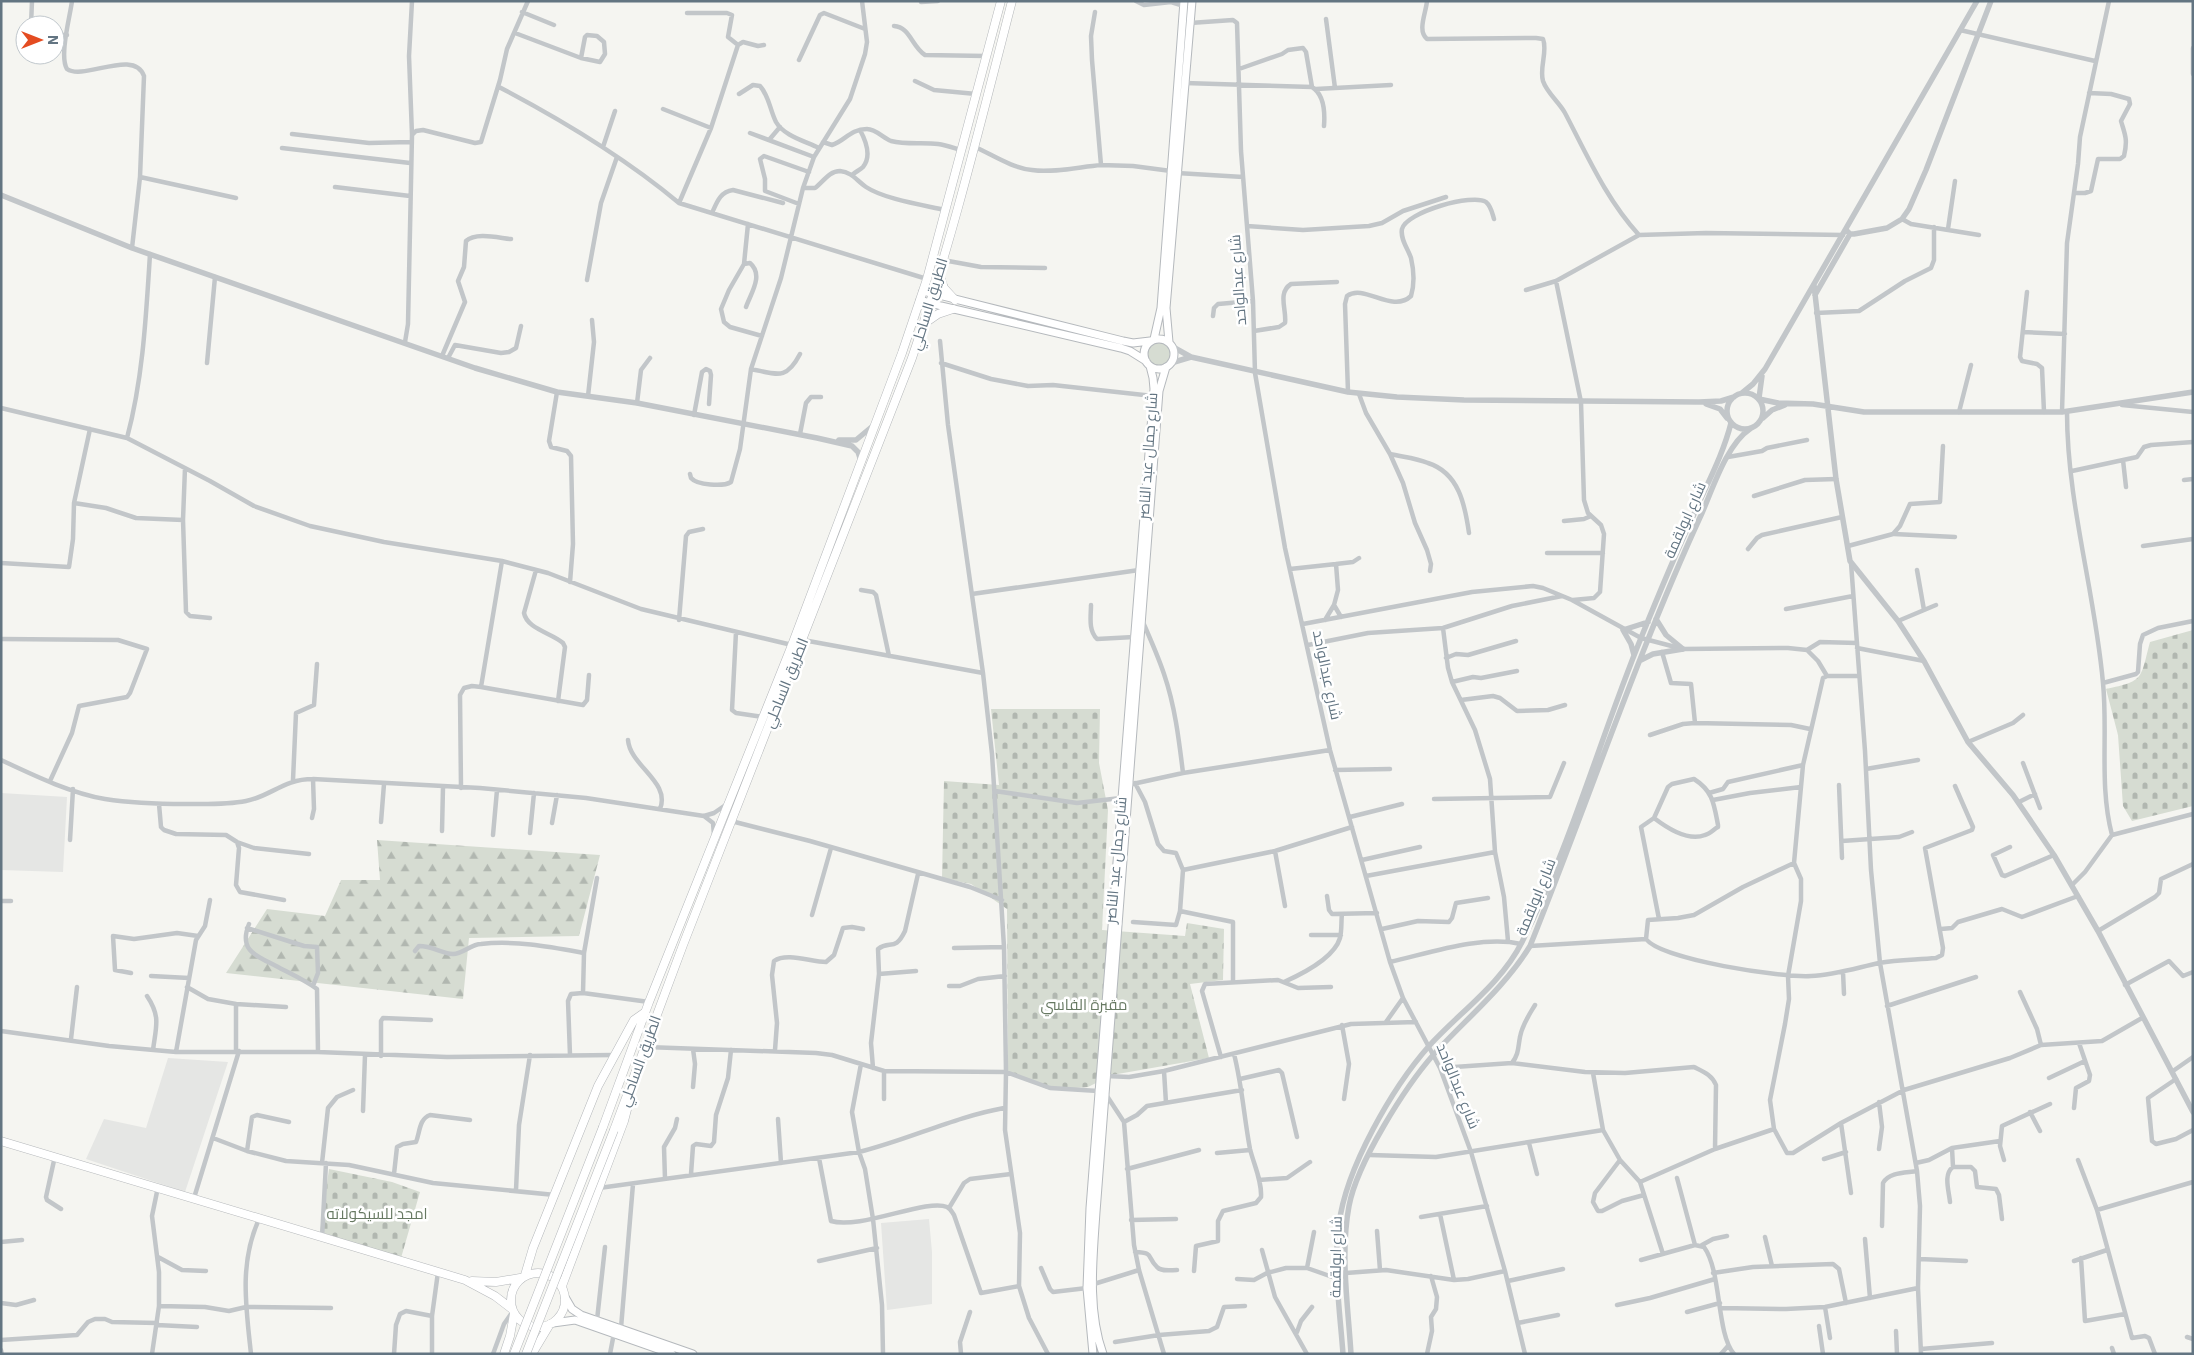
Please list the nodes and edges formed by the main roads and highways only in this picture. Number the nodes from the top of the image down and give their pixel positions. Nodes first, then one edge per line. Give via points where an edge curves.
1 (1001, 1) edge
2 (1012, 1) edge
3 (1192, 1) edge
4 (1184, 4) edge
5 (1174, 172) junction
6 (939, 273) junction
7 (923, 291) junction
8 (933, 294) junction
9 (920, 300) junction
10 (954, 300) junction
11 (930, 302) junction
12 (953, 309) junction
13 (922, 327) junction
14 (1152, 340) junction
15 (1171, 344) junction
16 (1148, 364) junction
17 (1169, 365) junction
18 (822, 567) junction
19 (831, 570) junction
20 (644, 1013) junction
21 (633, 1080) junction
22 (1101, 1092) junction
23 (1, 1141) edge
24 (523, 1277) junction
25 (465, 1280) junction
26 (562, 1286) junction
27 (1091, 1286) junction
28 (565, 1297) junction
29 (513, 1311) junction
30 (552, 1324) junction
31 (659, 1351) edge
32 (504, 1354) edge
33 (514, 1354) edge
34 (526, 1354) edge
35 (532, 1354) edge
36 (672, 1354) edge
37 (693, 1354) edge
38 (1093, 1354) edge
39 (1101, 1354) edge

1 - 7 highway, الطريق الساحلي
2 - 6 highway, الطريق الساحلي
3 - 5 main road
4 - 5 main road
5 - 14 main road via 1160,308
5 - 15 main road via 1166,308
6 - 8 highway, الطريق الساحلي
6 - 10 highway via 944,288
7 - 8 main road
7 - 9 highway, الطريق الساحلي
8 - 10 main road
8 - 11 highway, الطريق الساحلي
9 - 11 main road
9 - 18 highway, الطريق الساحلي
10 - 12 main road via 950,304
10 - 14 main road via 1123,341
11 - 12 main road
11 - 13 highway, الطريق الساحلي
12 - 13 highway via 933,317
12 - 16 main road via 1121,348
13 - 19 highway, الطريق الساحلي
14 - 15 main road via 1164,339
14 - 16 main road via 1144,350
15 - 17 main road via 1174,358
16 - 17 main road via 1155,369
16 - 22 main road, شارع جمال عبد الناصر via 1153,378 1153,396
17 - 22 main road, شارع جمال عبد الناصر via 1160,384 1132,784 1106,1076
18 - 19 highway
18 - 20 highway, الطريق الساحلي
19 - 21 highway, الطريق الساحلي
20 - 24 highway via 634,1020 613,1055 584,1118
20 - 33 highway, الطريق الساحلي, bridge
21 - 26 highway via 624,1121
21 - 34 highway, الطريق الساحلي, bridge
22 - 27 main road, شارع جمال عبد الناصر
23 - 25 highway
24 - 25 highway via 496,1282
24 - 26 highway via 546,1273
24 - 29 highway via 512,1289 510,1302
25 - 29 highway via 495,1296
26 - 28 highway
27 - 38 main road, شارع جمال عبد الناصر
27 - 39 main road, شارع جمال عبد الناصر
28 - 30 highway via 563,1312
28 - 37 main road via 574,1311
29 - 30 highway via 524,1324 537,1327
29 - 32 highway
30 - 31 main road via 575,1320
30 - 35 highway
31 - 36 main road

